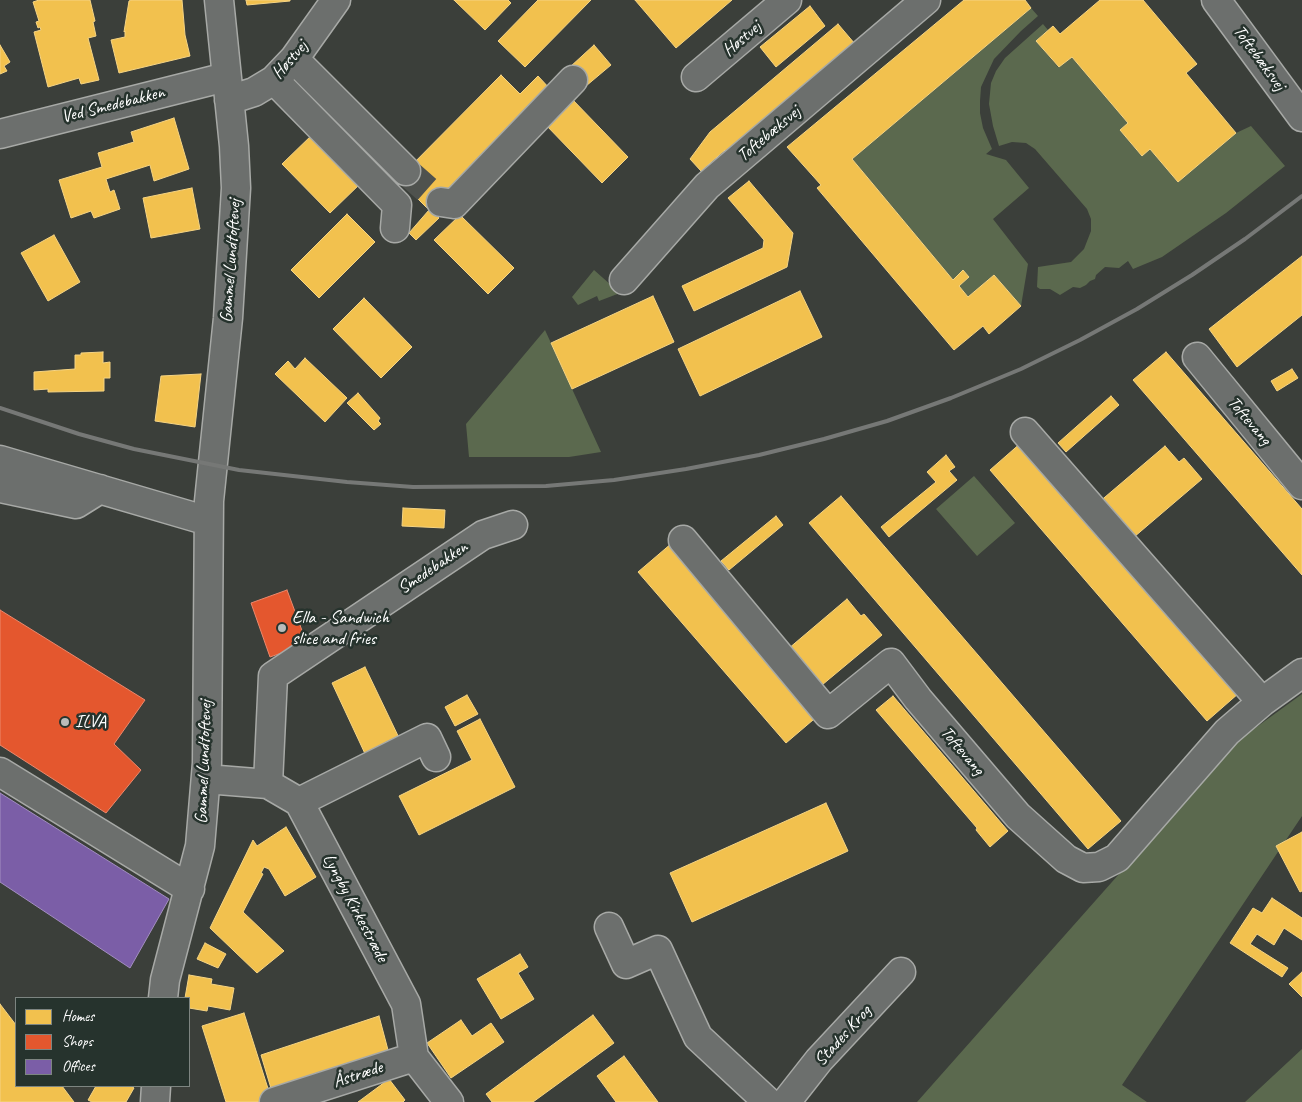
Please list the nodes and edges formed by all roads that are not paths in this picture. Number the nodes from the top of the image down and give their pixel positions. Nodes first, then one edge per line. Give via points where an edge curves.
1 (219, 0) edge
2 (336, 0) edge
3 (787, 0) edge
4 (926, 0) edge
5 (1216, 0) edge
6 (294, 59) junction
7 (696, 77) dead end
8 (274, 80) junction
9 (573, 80) dead end
10 (227, 88) junction
11 (1302, 117) edge
12 (0, 134) edge
13 (406, 171) tunnel mouth
14 (441, 202) dead end
15 (394, 228) dead end
16 (624, 280) dead end
17 (1197, 357) dead end
18 (1024, 432) dead end
19 (0, 460) edge
20 (1302, 485) edge
21 (0, 488) edge
22 (100, 490) junction
23 (208, 521) junction
24 (513, 525) dead end
25 (683, 540) dead end
26 (1302, 673) edge
27 (1262, 702) junction
28 (436, 757) dead end
29 (0, 772) edge
30 (206, 779) junction
31 (268, 784) junction
32 (299, 802) junction
33 (190, 889) junction
34 (609, 928) dead end
35 (901, 972) dead end
36 (163, 997) edge
37 (414, 1057) junction
38 (156, 1087) edge
39 (156, 1102) edge
40 (274, 1102) edge
41 (449, 1102) edge
42 (768, 1102) edge
43 (786, 1102) edge

1 - 10 street, Gammel Lundtoftevej
2 - 6 street, Høstvej
3 - 7 street, Høstvej
4 - 16 street, Toftebæksvej via 707,186
5 - 11 street, Toftebæksvej
6 - 8 street, Høstvej
6 - 13 street
8 - 10 street, Høstvej via 254,92
8 - 15 street via 398,205
9 - 14 street via 454,204
10 - 12 street, Ved Smedebakken
10 - 23 street, Gammel Lundtoftevej via 236,188 228,318
17 - 20 street, Toftevang
18 - 27 street
19 - 22 street
21 - 22 street via 76,504
22 - 23 street
23 - 30 street, Gammel Lundtoftevej
24 - 31 street, Smedebakken via 483,535 272,676
25 - 27 street, Toftevang via 828,714 891,663 1018,816 1066,860 1083,868 1099,867 1117,858 1227,732
26 - 27 street, Toftevang
28 - 32 street via 427,738
29 - 33 street
30 - 31 street
30 - 33 street, Gammel Lundtoftevej via 201,838
31 - 32 street
32 - 37 street, Lyngby Kirkestræde via 406,1004
33 - 36 street, Gammel Lundtoftevej
34 - 42 street via 626,964 658,950 698,1037
35 - 43 street, Stades Krog via 819,1060
37 - 40 street, Åstræde
37 - 41 street, Lyngby Kirkestræde
38 - 39 street

